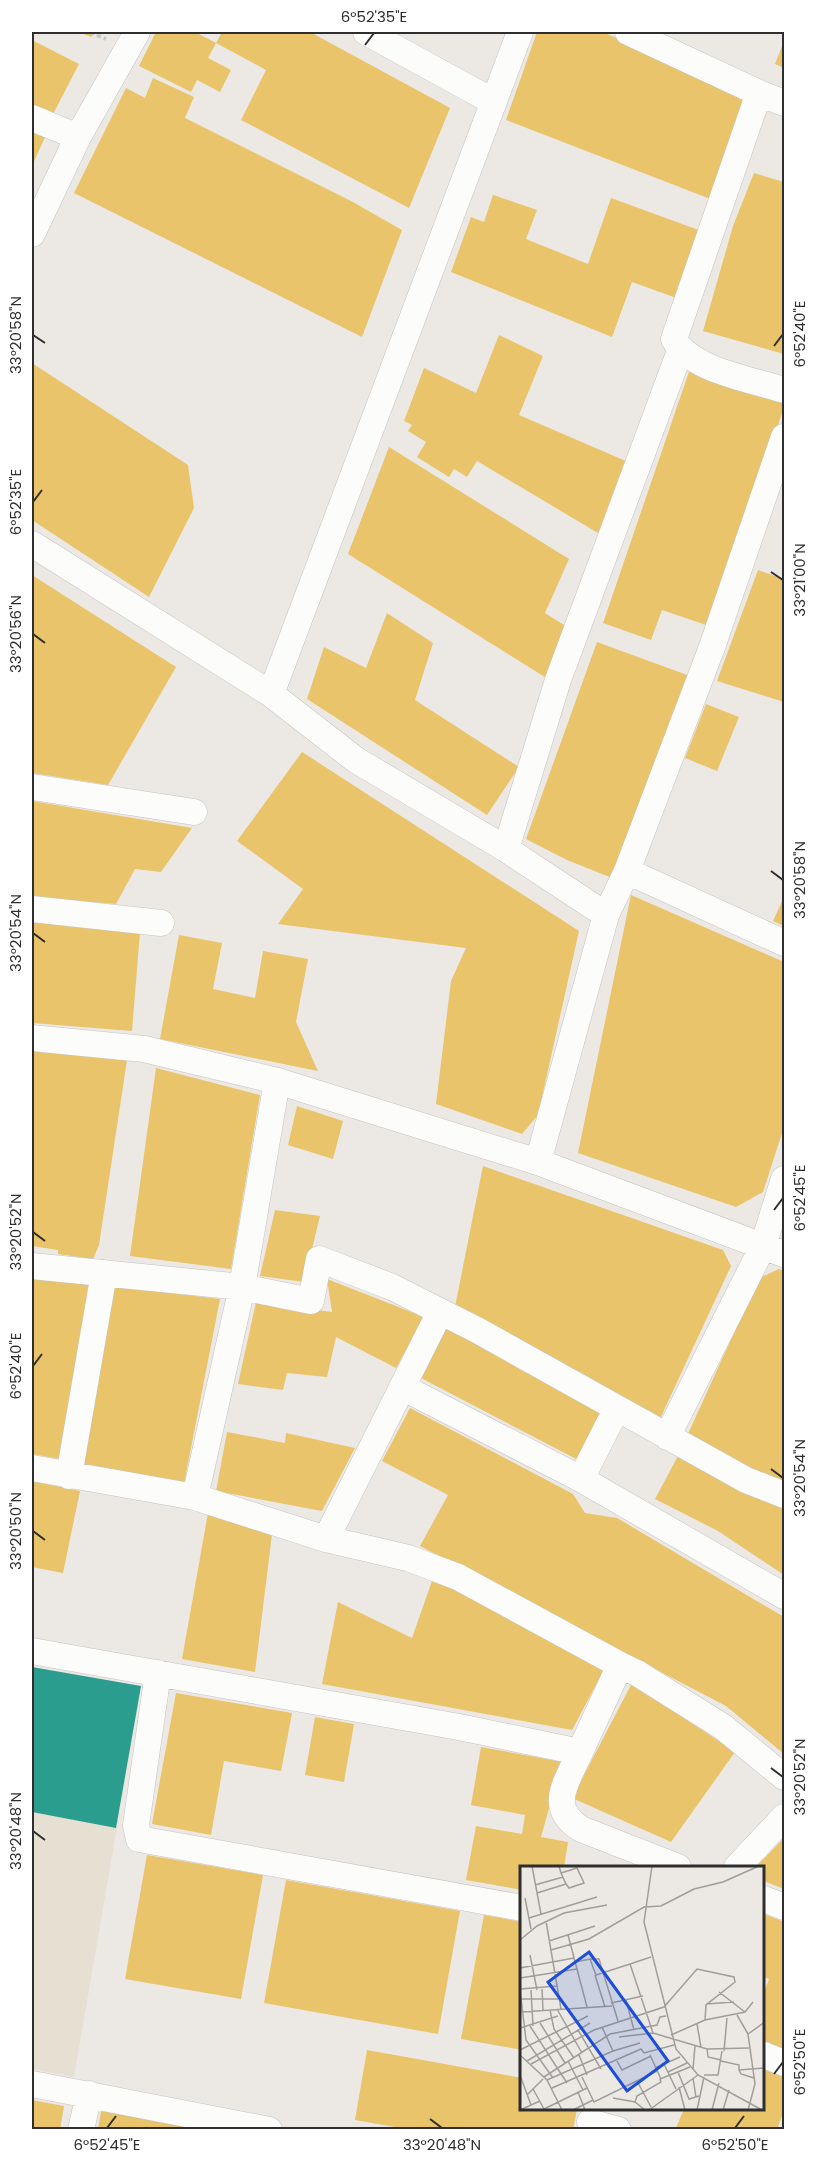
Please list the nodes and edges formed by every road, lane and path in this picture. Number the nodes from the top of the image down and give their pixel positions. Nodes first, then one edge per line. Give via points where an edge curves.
1 (137, 32) edge
2 (366, 32) edge
3 (520, 32) edge
4 (628, 32) edge
5 (759, 93) junction
6 (494, 102) junction
7 (784, 103) edge
8 (32, 118) edge
9 (78, 137) junction
10 (32, 234) edge
11 (680, 351) junction
12 (784, 390) edge
13 (784, 437) edge
14 (32, 544) edge
15 (271, 694) junction
16 (32, 787) edge
17 (194, 812) dead end
18 (506, 849) junction
19 (627, 871) junction
20 (32, 909) edge
21 (606, 915) junction
22 (161, 922) dead end
23 (784, 943) edge
24 (32, 1038) edge
25 (277, 1081) junction
26 (538, 1162) junction
27 (784, 1179) edge
28 (774, 1250) edge
29 (32, 1266) edge
30 (104, 1273) junction
31 (242, 1287) junction
32 (440, 1312) junction
33 (402, 1387) junction
34 (617, 1408) junction
35 (667, 1437) junction
36 (32, 1468) edge
37 (69, 1476) junction
38 (581, 1479) junction
39 (784, 1495) edge
40 (195, 1497) junction
41 (326, 1539) junction
42 (784, 1596) edge
43 (32, 1651) edge
44 (621, 1665) junction
45 (158, 1673) junction
46 (580, 1752) junction
47 (784, 1777) edge
48 (784, 1816) edge
49 (651, 1862) edge
50 (673, 1866) edge
51 (738, 1866) edge
52 (765, 1899) edge
53 (784, 1907) edge
54 (520, 1908) edge
55 (765, 2055) edge
56 (784, 2063) edge
57 (32, 2084) edge
58 (89, 2094) junction
59 (591, 2120) edge
60 (228, 2126) edge
61 (81, 2130) edge
62 (268, 2130) edge
63 (618, 2130) edge

1 - 9 street
2 - 6 street
3 - 6 street
4 - 5 street
5 - 7 street
5 - 11 street via 675,339
6 - 15 street
8 - 9 street
9 - 10 street
11 - 12 street via 697,362
11 - 18 street via 558,680
13 - 19 street via 712,646
14 - 15 street
15 - 18 street via 356,760
16 - 17 street
18 - 21 street
19 - 21 street
19 - 23 street
20 - 22 street
21 - 26 street
24 - 25 street via 144,1049
25 - 26 street
25 - 31 street
26 - 28 street
27 - 28 street
28 - 35 street
29 - 30 street
30 - 31 street
30 - 37 street
31 - 32 street via 311,1301 319,1259 392,1287
31 - 40 street
32 - 33 street
32 - 34 street
33 - 38 street
33 - 41 street
34 - 35 street
34 - 38 street
35 - 39 street
36 - 37 street
37 - 40 street
38 - 42 street
40 - 41 street
41 - 44 street via 408,1558 458,1577
43 - 45 street
44 - 46 street
44 - 47 street via 723,1726
45 - 46 street
45 - 54 street via 136,1825 139,1839
46 - 49 street via 563,1793 561,1806 566,1820
48 - 51 street
49 - 50 street
52 - 53 street
55 - 56 street
57 - 58 street
58 - 60 street
58 - 61 street
59 - 63 street
60 - 62 street

